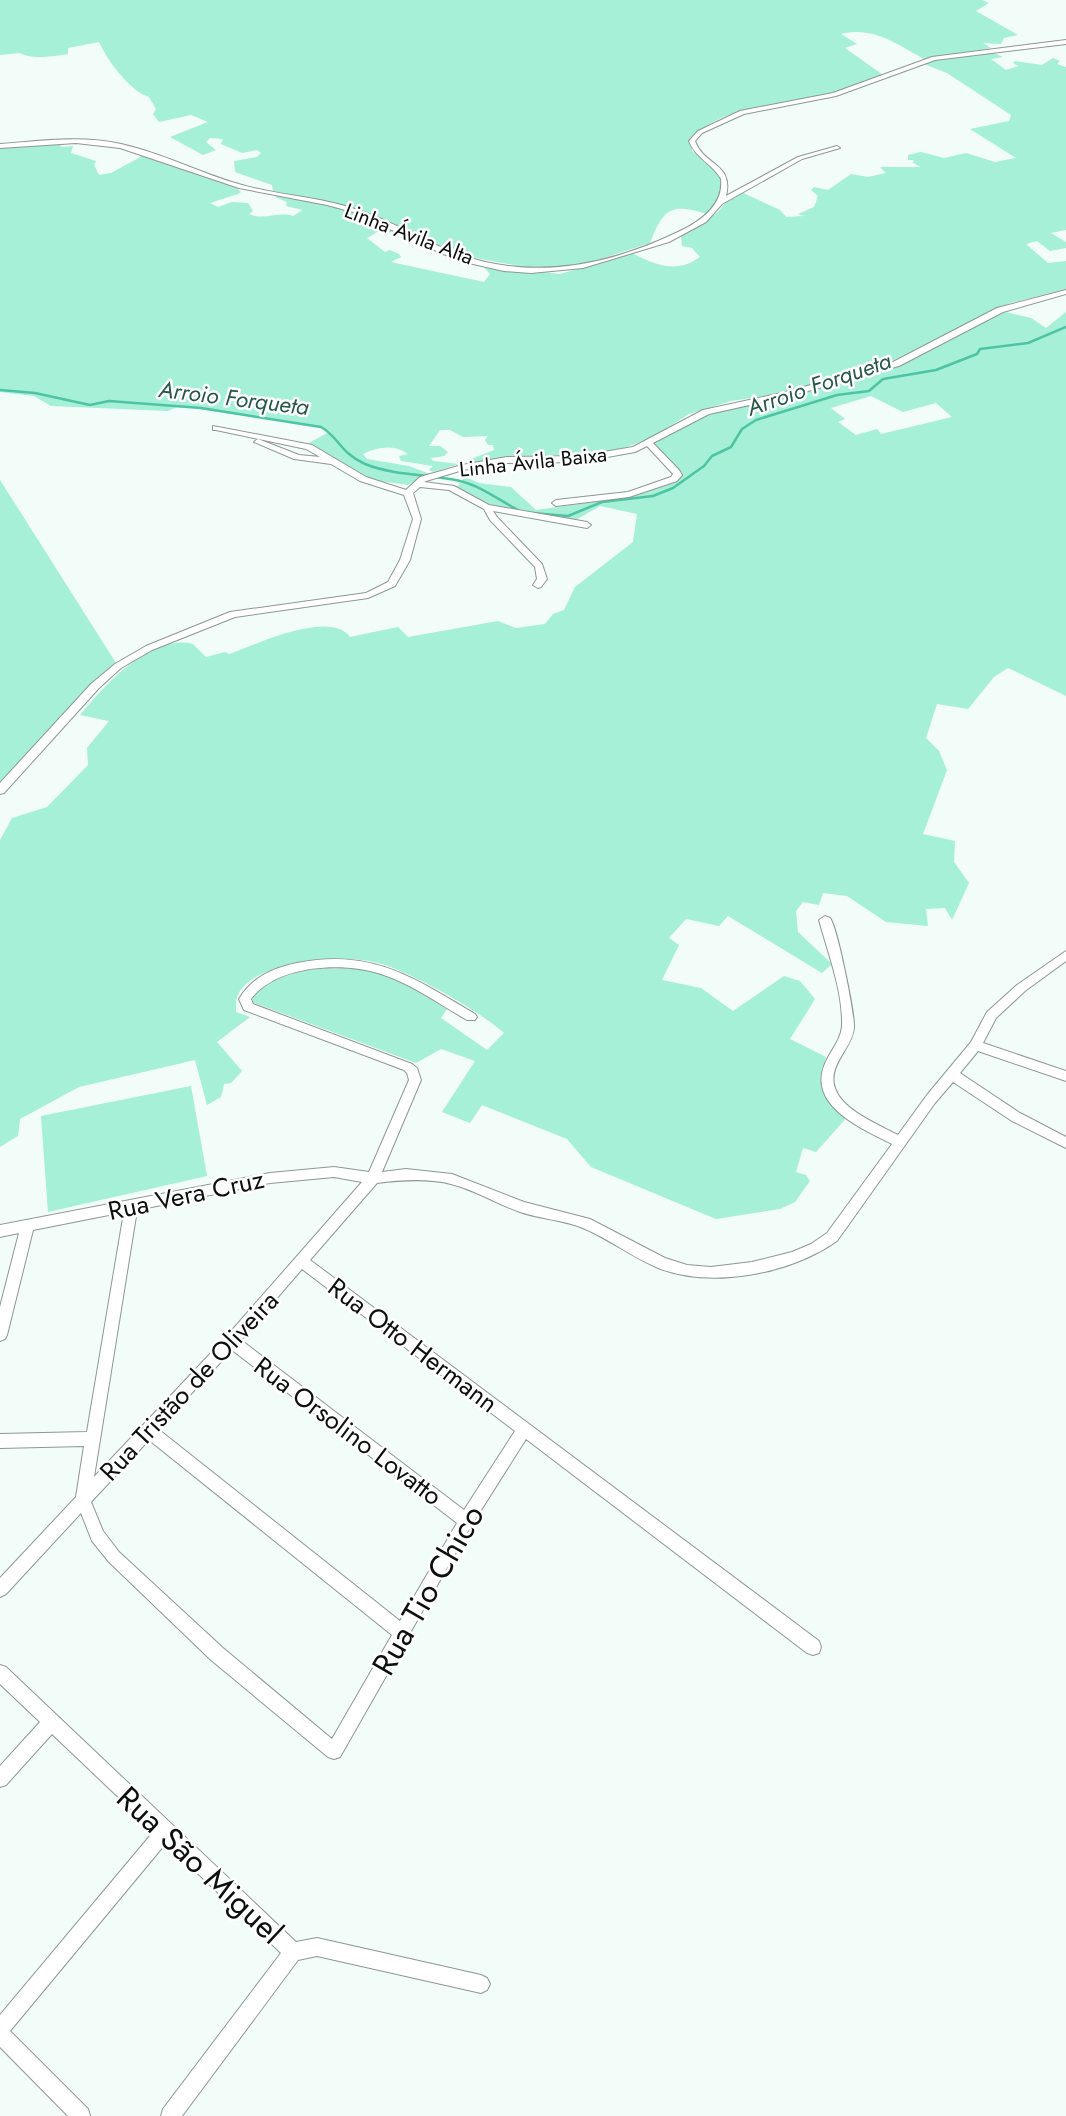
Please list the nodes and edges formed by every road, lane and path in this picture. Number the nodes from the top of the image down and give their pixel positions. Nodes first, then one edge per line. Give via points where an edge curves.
1 (1066, 42) edge
2 (0, 146) edge
3 (837, 148) dead end
4 (721, 202) junction
5 (1066, 292) edge
6 (216, 428) dead end
7 (258, 442) dead end
8 (649, 444) junction
9 (335, 461) junction
10 (420, 482) junction
11 (408, 493) junction
12 (556, 503) dead end
13 (487, 507) junction
14 (587, 525) dead end
15 (538, 585) dead end
16 (0, 790) edge
17 (825, 920) dead end
18 (1066, 955) edge
19 (471, 1017) dead end
20 (976, 1045) junction
21 (951, 1074) junction
22 (1066, 1076) edge
23 (900, 1142) junction
24 (1066, 1143) edge
25 (373, 1178) junction
26 (131, 1207) junction
27 (27, 1227) junction
28 (0, 1231) edge
29 (302, 1261) junction
30 (0, 1335) edge
31 (231, 1341) junction
32 (524, 1430) junction
33 (149, 1431) junction
34 (92, 1439) junction
35 (0, 1441) edge
36 (83, 1499) junction
37 (466, 1521) junction
38 (0, 1589) edge
39 (403, 1634) junction
40 (813, 1647) dead end
41 (0, 1673) edge
42 (50, 1723) junction
43 (334, 1751) joint
44 (0, 1779) edge
45 (164, 1832) junction
46 (292, 1952) junction
47 (481, 1984) dead end
48 (0, 2029) edge
49 (0, 2034) edge
50 (81, 2116) edge
51 (170, 2116) edge

1 - 4 street via 941,57 834,95 761,107 723,120 692,141 694,151 723,177
2 - 4 street, Linha Ávila Alta via 76,141 118,146 238,186 350,209 463,258 536,272 575,270 670,238 708,216
3 - 4 street, Linha Ávila Alta via 804,156
5 - 8 street, Linha Ávila Baixa via 1007,307 897,364 706,412
6 - 9 street via 310,447
7 - 9 street via 297,457
8 - 10 street, Linha Ávila Baixa via 599,457 508,460 443,472
8 - 12 street via 676,472 674,479 629,494
9 - 11 street via 363,479
10 - 11 street, Linha Ávila Baixa
10 - 13 street via 451,488
11 - 16 street via 416,519 393,584 368,595 233,614 149,648 94,686
13 - 14 street
13 - 15 street via 539,566 542,579
17 - 23 street via 848,1025 827,1070 827,1087 844,1109
18 - 20 street, Rua Vera Cruz via 991,1015
19 - 25 street, Rua Tristão de Oliveira via 394,974 359,964 278,972 259,979 249,990 244,1003 253,1010 413,1071 415,1080
20 - 21 street, Rua Vera Cruz
20 - 22 street
21 - 23 street, Rua Vera Cruz
21 - 24 street
23 - 25 street, Rua Vera Cruz via 832,1237 793,1257 718,1273 667,1266 585,1223 535,1211 452,1179 406,1174
25 - 26 street, Rua Vera Cruz via 334,1172 270,1178
25 - 29 street, Rua Tristão de Oliveira
26 - 27 street, Rua Vera Cruz
26 - 34 street
27 - 28 street, Rua Vera Cruz
27 - 30 street
29 - 31 street, Rua Tristão de Oliveira
29 - 32 street, Rua Otto Hermann
31 - 33 street, Rua Tristão de Oliveira
31 - 37 street, Rua Orsolino Lovatto
32 - 37 street, Rua Tio Chico
32 - 40 street
33 - 36 street, Rua Tristão de Oliveira
33 - 39 street
34 - 35 street
34 - 36 street
36 - 38 street, Rua Tristão de Oliveira
36 - 43 street via 97,1536 114,1556 217,1654
37 - 39 street, Rua Tio Chico
39 - 43 street, Rua Tio Chico
41 - 42 street, Rua São Miguel
42 - 44 street
42 - 45 street, Rua São Miguel
45 - 46 street, Rua São Miguel
45 - 48 street
46 - 47 street, Rua São Miguel via 317,1947
46 - 51 street
49 - 50 street

